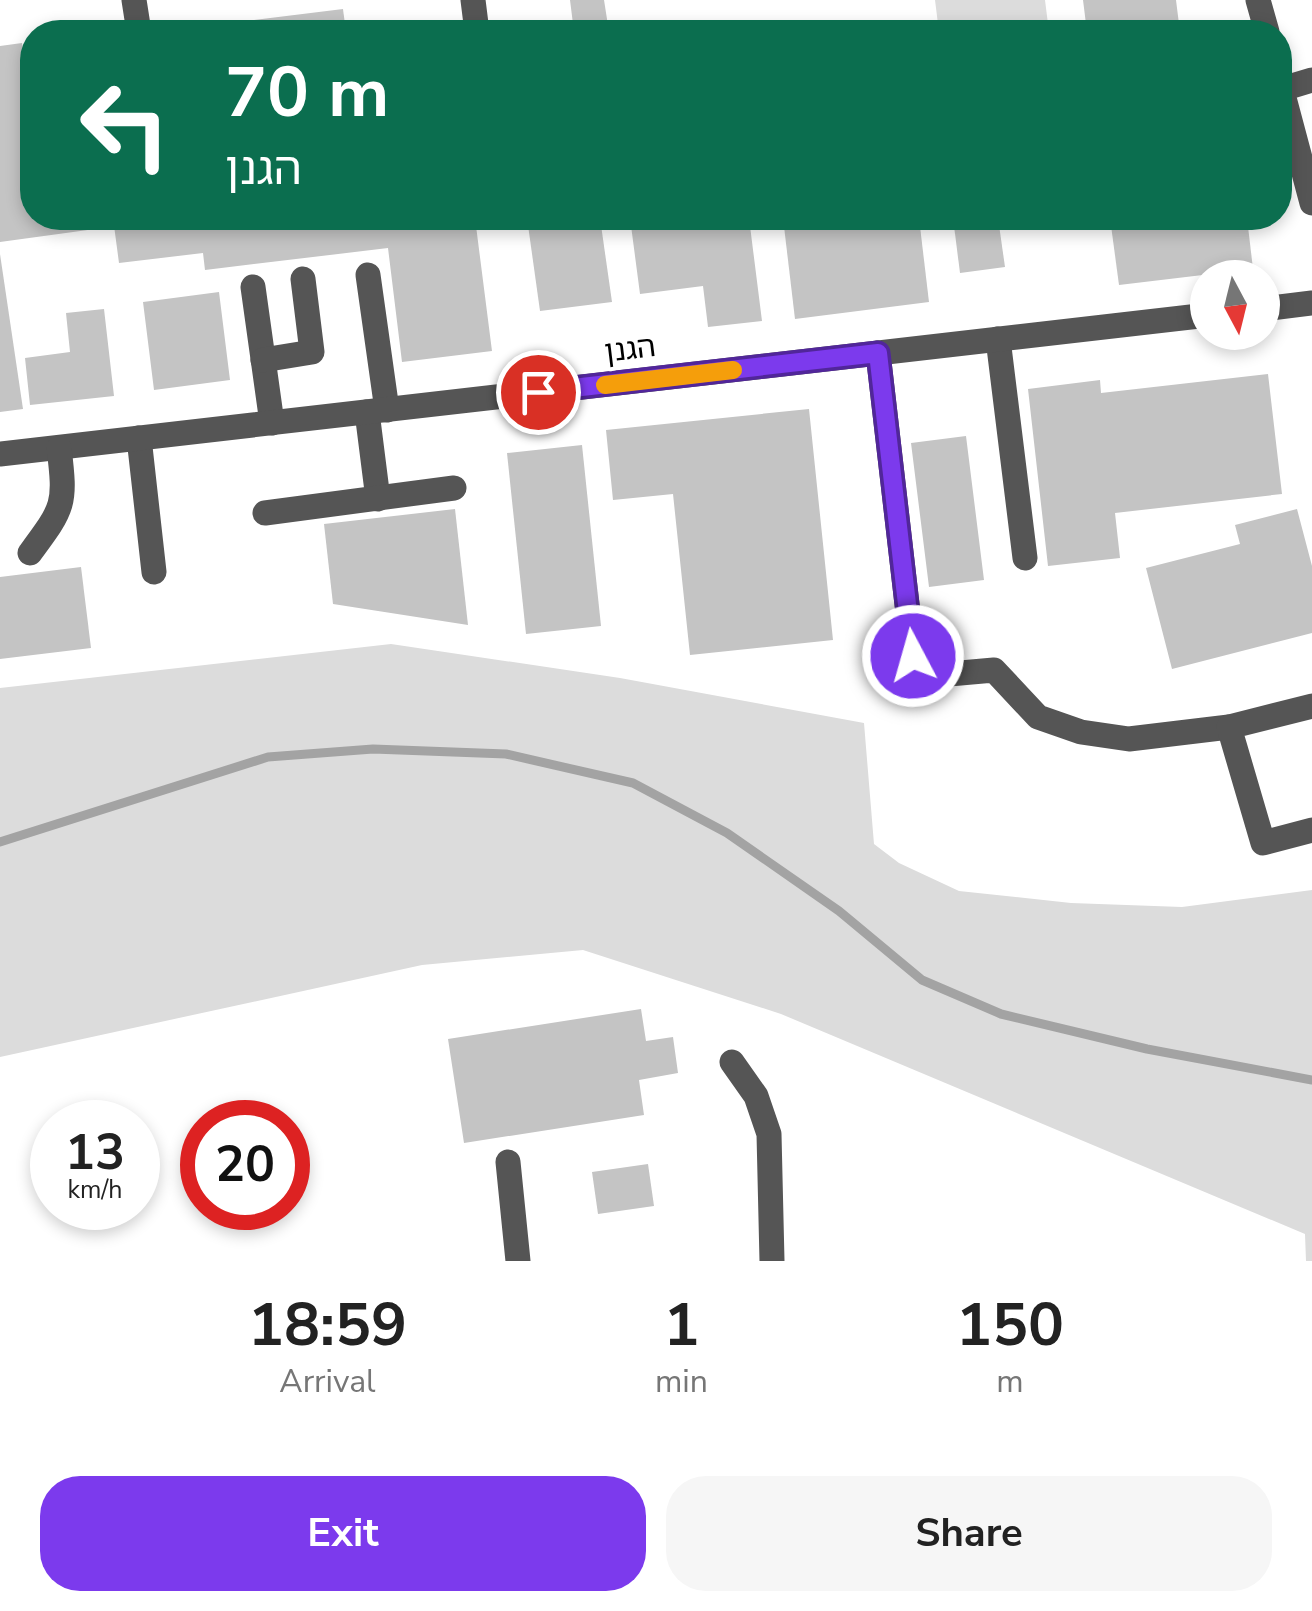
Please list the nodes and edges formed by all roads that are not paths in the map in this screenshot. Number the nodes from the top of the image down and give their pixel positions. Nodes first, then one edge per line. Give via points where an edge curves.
1 (1292, 128) edge
2 (1312, 203) edge
3 (368, 275) dead end
4 (302, 279) dead end
5 (252, 287) dead end
6 (1312, 303) edge
7 (1280, 307) edge
8 (1190, 317) edge
9 (998, 339) junction
10 (878, 353) junction
11 (263, 360) junction
12 (377, 411) junction
13 (272, 423) junction
14 (139, 438) junction
15 (58, 448) junction
16 (0, 454) edge
17 (454, 488) dead end
18 (378, 498) junction
19 (265, 513) dead end
20 (30, 553) dead end
21 (1025, 558) dead end
22 (154, 572) dead end
23 (1312, 706) edge
24 (1229, 726) junction
25 (1312, 830) edge
26 (732, 1062) dead end
27 (508, 1162) dead end
28 (518, 1261) edge
29 (772, 1261) edge

1 - 2 street
3 - 12 street
4 - 11 street via 312,352
5 - 11 street
6 - 7 street
8 - 9 street, הגנן
9 - 10 street, הגנן
9 - 21 street
10 - 12 street, הגנן
10 - 24 street via 919,668 938,675 994,670 1038,717 1081,732 1129,739
11 - 13 street
12 - 13 street, הגנן
12 - 18 street
13 - 14 street, הגנן
14 - 15 street, הגנן
14 - 22 street
15 - 16 street, הגנן
15 - 20 street via 60,512
17 - 18 street
18 - 19 street
23 - 24 street
24 - 25 street via 1263,843
26 - 29 street via 756,1096 769,1134
27 - 28 street

